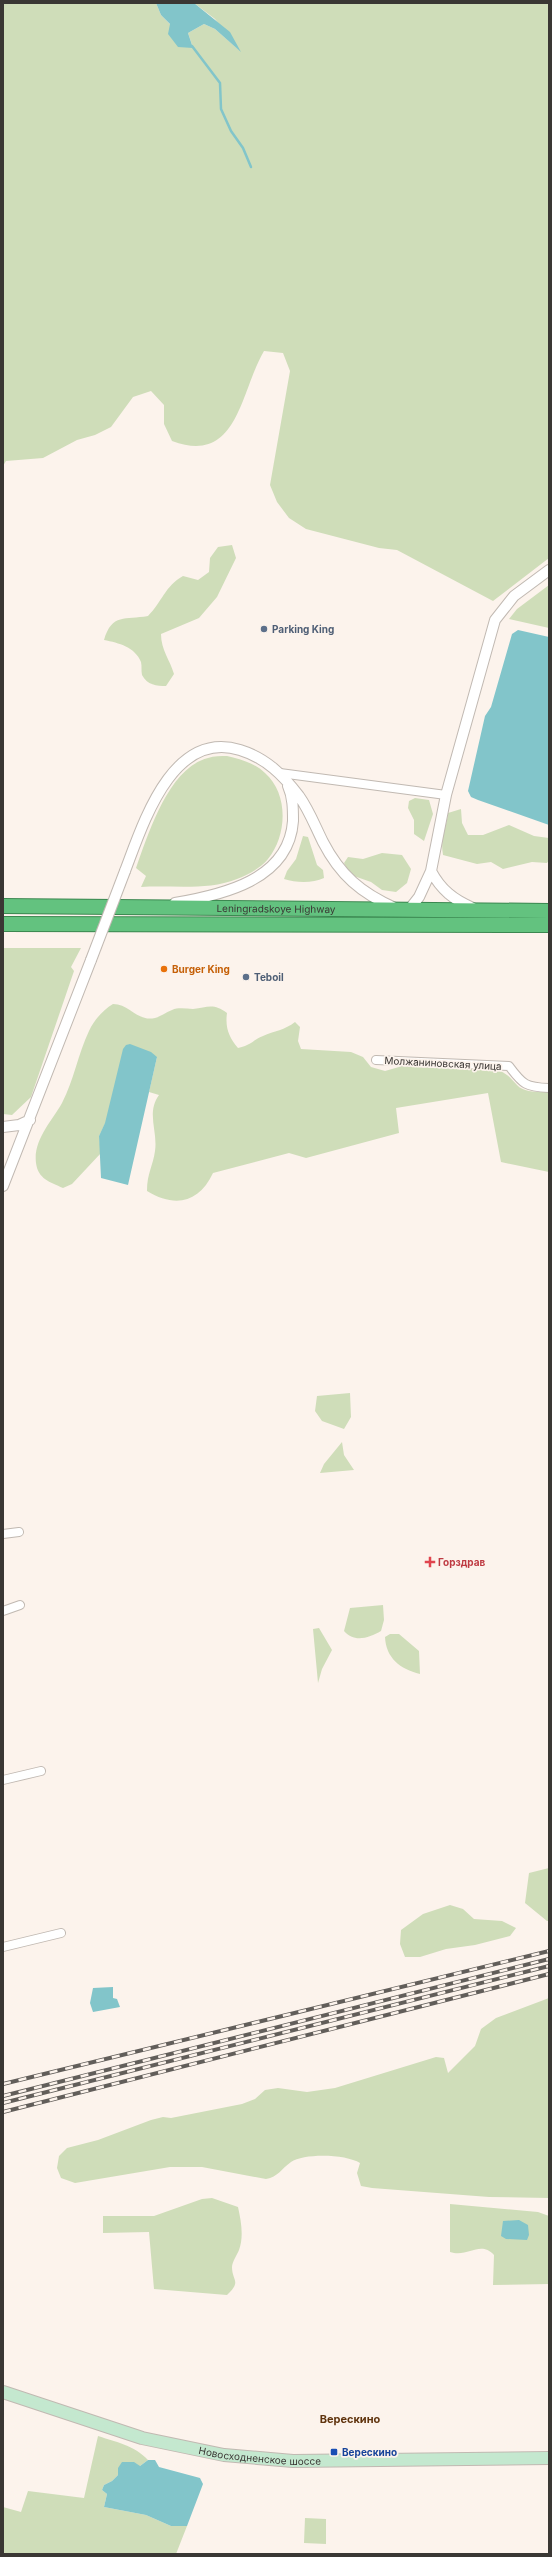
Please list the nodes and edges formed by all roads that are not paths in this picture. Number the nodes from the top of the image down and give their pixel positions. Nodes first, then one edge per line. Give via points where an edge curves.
1 (549, 570) edge
2 (283, 776) junction
3 (446, 795) junction
4 (432, 871) junction
5 (3, 906) edge
6 (148, 908) junction
7 (405, 911) junction
8 (479, 911) junction
9 (549, 911) edge
10 (3, 925) edge
11 (549, 925) edge
12 (376, 1060) dead end
13 (549, 1088) edge
14 (30, 1120) junction
15 (3, 1127) edge
16 (3, 1186) edge
17 (19, 1532) dead end
18 (3, 1534) edge
19 (20, 1605) dead end
20 (3, 1611) edge
21 (41, 1771) dead end
22 (3, 1780) edge
23 (61, 1933) dead end
24 (3, 1947) edge
25 (3, 2392) edge
26 (549, 2458) edge

1 - 3 street via 514,596 495,620
2 - 3 street
2 - 6 street via 294,808 292,829 282,852 265,872 221,894
2 - 7 street via 305,805 342,873 371,897
2 - 14 street, bridge via 260,758 235,749 219,747 190,757 178,767 159,792 141,828
3 - 4 street
4 - 7 street via 419,897
4 - 8 street via 436,881 449,895
5 - 6 highway, Leningradskoye Highway
6 - 7 highway, Leningradskoye Highway
7 - 8 highway, Leningradskoye Highway
8 - 9 highway, Leningradskoye Highway
10 - 11 highway, Leningradskoye Highway
12 - 13 street, Молжаниновская улица via 509,1066 522,1083 532,1087
14 - 15 street via 19,1125
14 - 16 street
17 - 18 street
19 - 20 street
21 - 22 street
23 - 24 street
25 - 26 main road, Новосходненское шоссе via 142,2438 224,2455 293,2461

